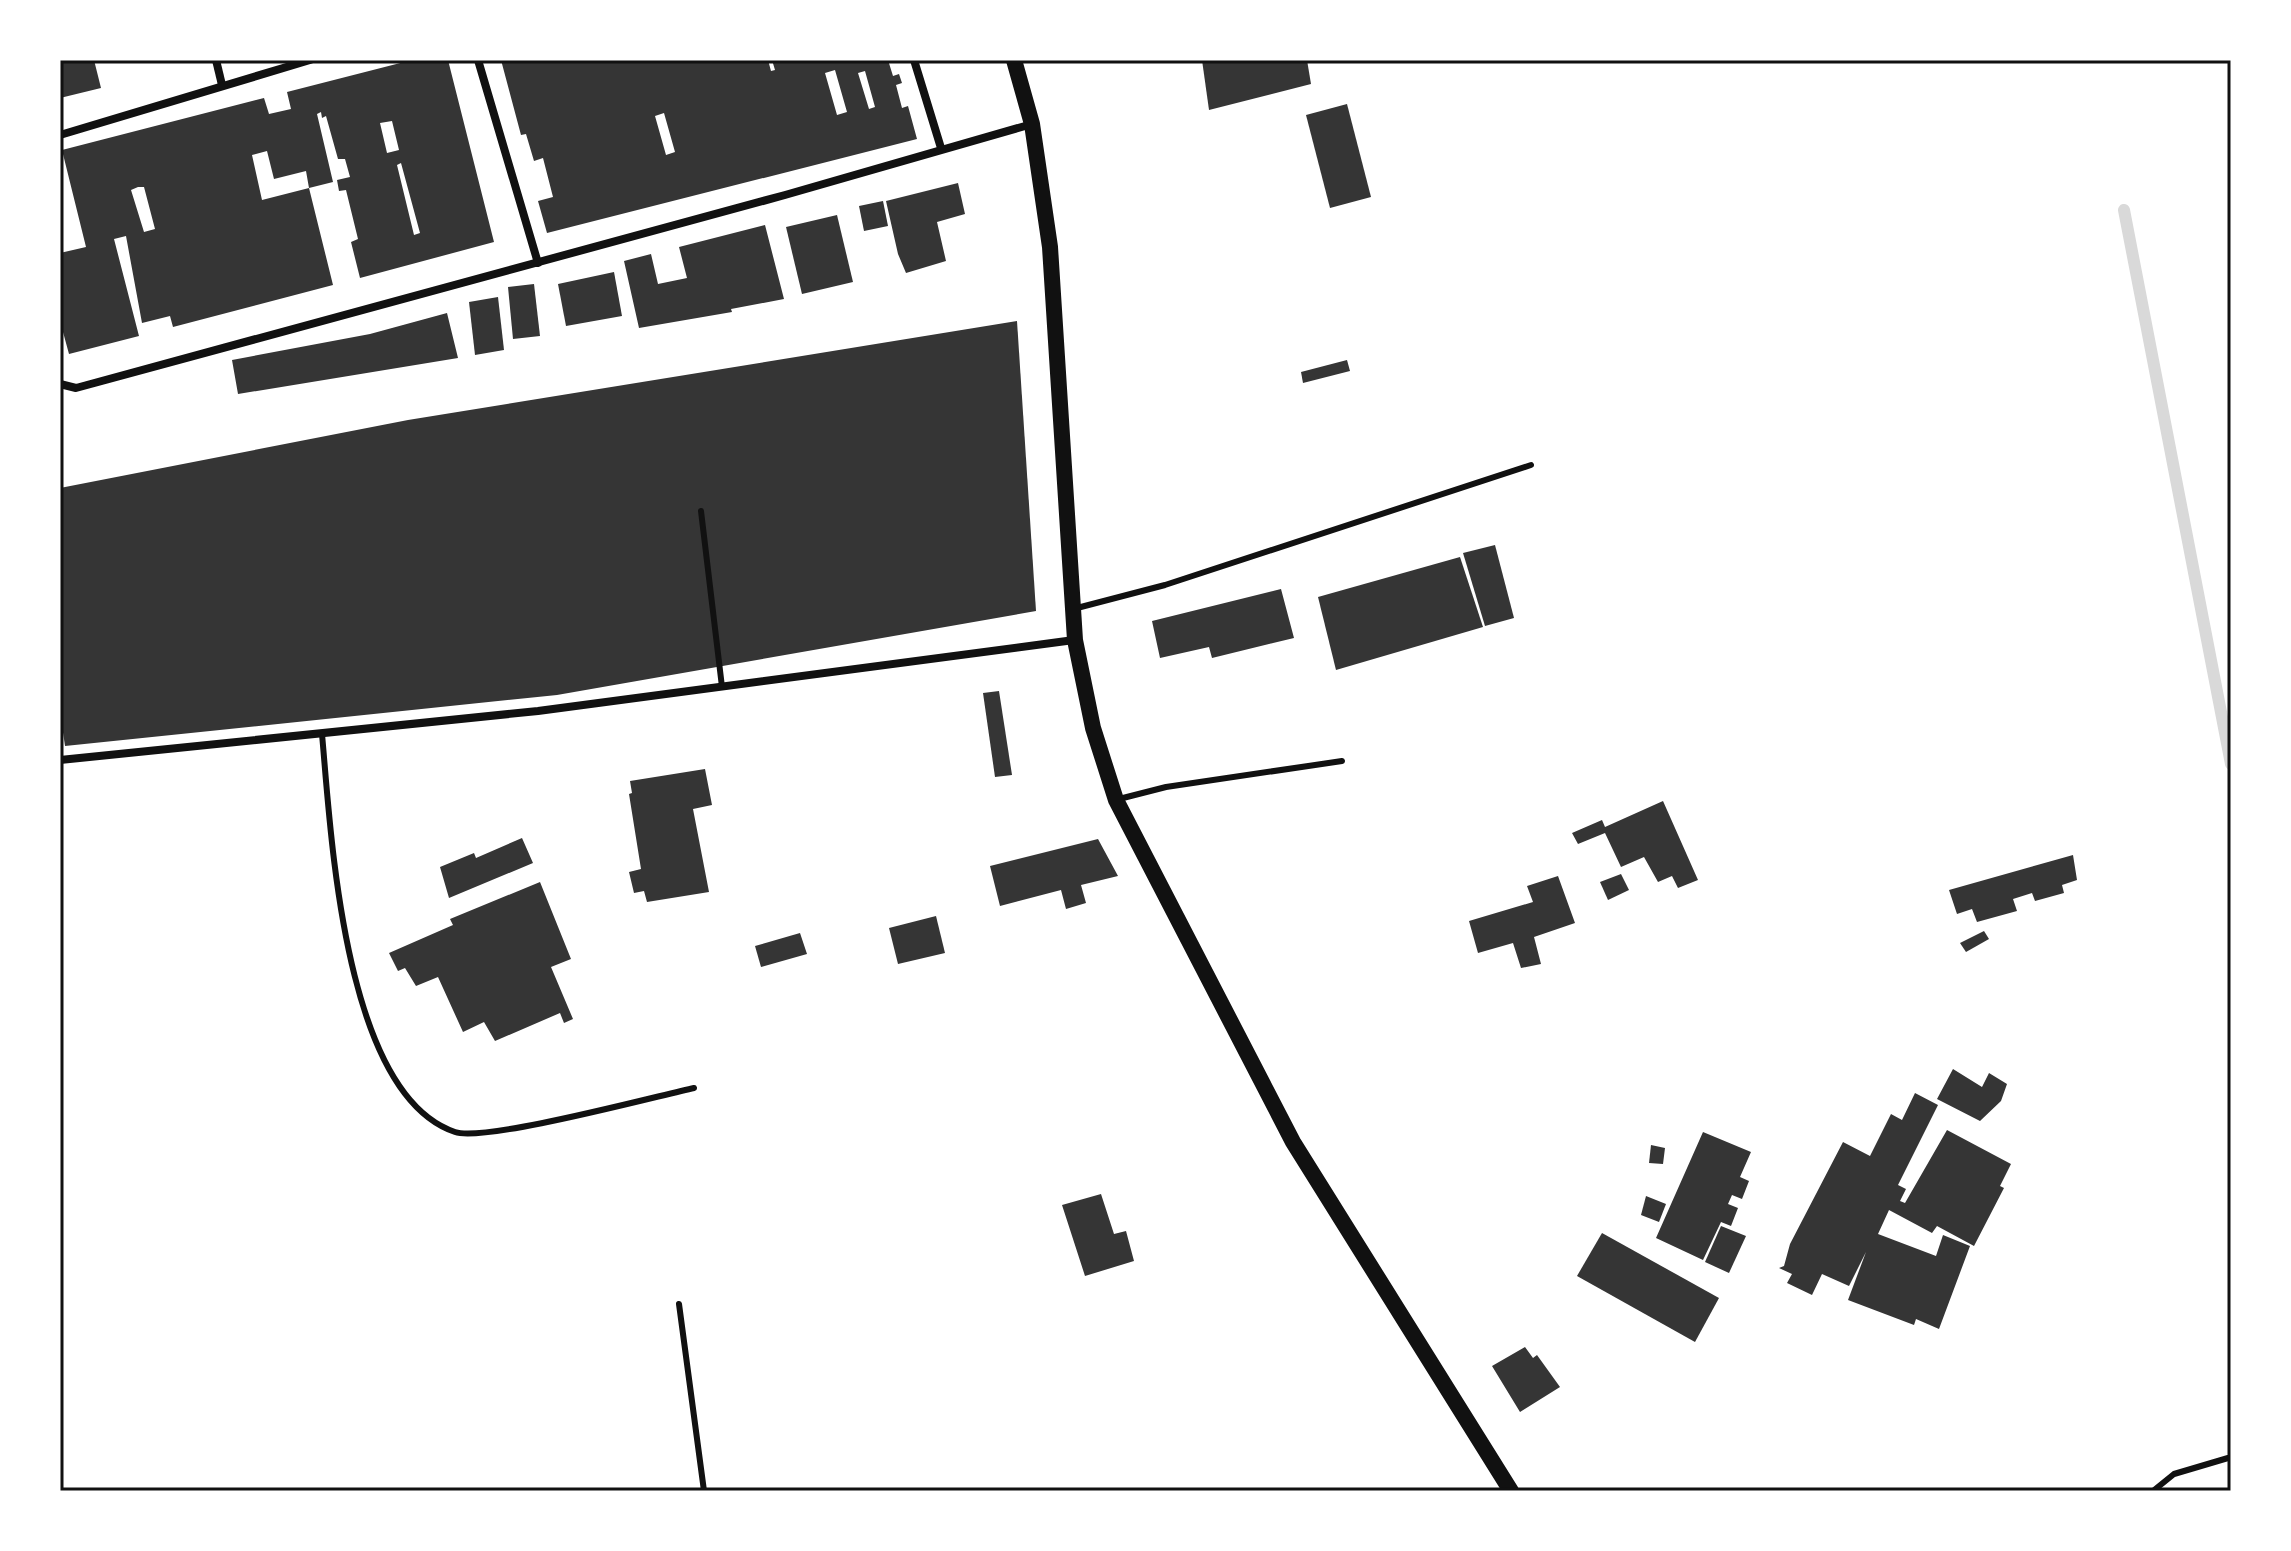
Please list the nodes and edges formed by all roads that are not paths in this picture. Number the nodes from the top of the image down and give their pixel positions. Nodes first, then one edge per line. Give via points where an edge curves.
1 (216, 60) edge
2 (310, 60) edge
3 (478, 60) edge
4 (914, 60) edge
5 (1014, 60) edge
6 (222, 85) junction
7 (1032, 124) junction
8 (60, 135) edge
9 (941, 148) junction
10 (538, 263) junction
11 (60, 384) edge
12 (1531, 465) dead end
13 (701, 511) dead end
14 (1073, 609) junction
15 (1075, 640) junction
16 (722, 687) junction
17 (322, 734) junction
18 (60, 760) edge
19 (1342, 761) dead end
20 (1116, 800) junction
21 (694, 1088) dead end
22 (679, 1304) dead end
23 (2228, 1458) dead end
24 (704, 1491) edge
25 (1511, 1491) edge
26 (2153, 1491) edge

1 - 6 street
2 - 6 street
3 - 10 street
4 - 9 street
5 - 7 main road
6 - 8 street
7 - 9 street
7 - 14 main road via 1050,247
9 - 10 street
10 - 11 street via 76,388
12 - 14 lane via 1165,585
13 - 16 lane
14 - 15 main road
15 - 16 street
15 - 20 main road via 1093,728
16 - 17 street
17 - 18 street
17 - 21 lane via 339,912 360,997 387,1068 425,1113 457,1132 513,1128
19 - 20 lane via 1166,787
20 - 25 main road via 1293,1142
22 - 24 lane
23 - 26 lane via 2174,1474

